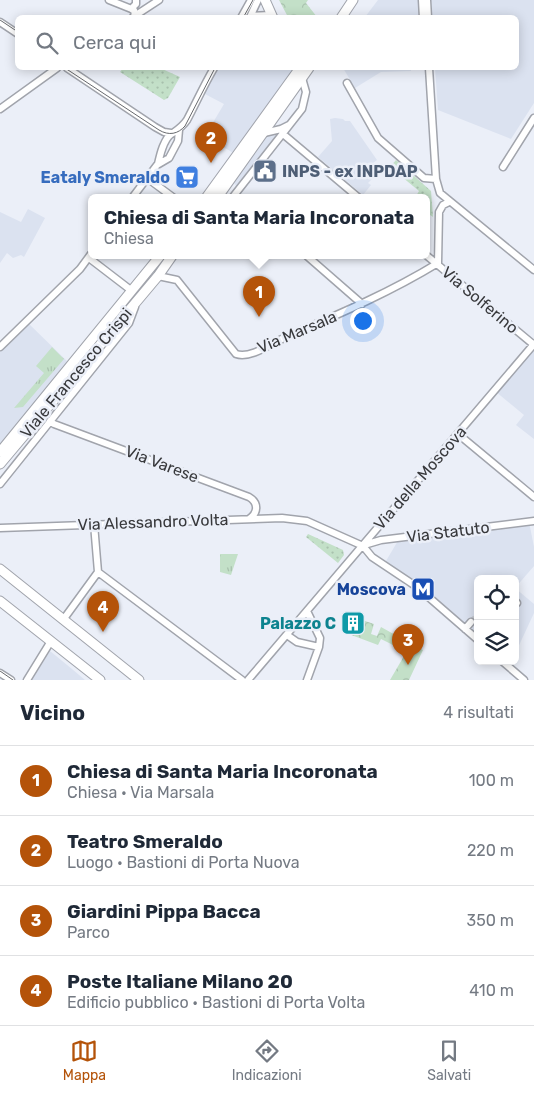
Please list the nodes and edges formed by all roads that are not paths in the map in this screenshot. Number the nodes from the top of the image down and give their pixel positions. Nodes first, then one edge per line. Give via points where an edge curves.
1 (109, 0) edge
2 (136, 0) edge
3 (251, 0) edge
4 (258, 0) edge
5 (265, 0) edge
6 (353, 0) edge
7 (422, 0) edge
8 (427, 0) edge
9 (153, 1) edge
10 (131, 9) junction
11 (134, 15) edge
12 (136, 15) edge
13 (243, 15) edge
14 (251, 15) edge
15 (272, 15) edge
16 (343, 15) edge
17 (423, 15) edge
18 (428, 15) edge
19 (0, 22) edge
20 (15, 32) edge
21 (54, 70) edge
22 (70, 70) edge
23 (213, 70) edge
24 (429, 70) edge
25 (300, 71) edge
26 (347, 83) dead end
27 (0, 109) edge
28 (534, 118) edge
29 (293, 122) junction
30 (179, 130) junction
31 (172, 133) junction
32 (264, 133) junction
33 (283, 134) junction
34 (158, 164) junction
35 (503, 167) dead end
36 (147, 178) junction
37 (436, 179) junction
38 (135, 194) edge
39 (169, 194) edge
40 (209, 194) edge
41 (220, 194) edge
42 (239, 194) edge
43 (354, 194) edge
44 (449, 202) junction
45 (88, 258) edge
46 (430, 258) edge
47 (94, 259) edge
48 (158, 259) edge
49 (170, 259) edge
50 (310, 259) edge
51 (438, 263) junction
52 (534, 270) edge
53 (158, 276) junction
54 (132, 291) junction
55 (138, 299) junction
56 (362, 304) junction
57 (534, 345) edge
58 (0, 347) edge
59 (50, 421) junction
60 (458, 434) junction
61 (0, 452) edge
62 (0, 464) edge
63 (0, 484) edge
64 (534, 497) edge
65 (250, 519) junction
66 (534, 521) edge
67 (94, 524) junction
68 (0, 528) edge
69 (363, 546) junction
70 (0, 569) edge
71 (98, 572) junction
72 (0, 601) edge
73 (307, 611) junction
74 (63, 620) junction
75 (471, 622) tunnel mouth
76 (464, 629) junction
77 (287, 635) junction
78 (474, 637) edge
79 (51, 641) junction
80 (319, 647) junction
81 (507, 665) edge
82 (0, 673) edge
83 (239, 678) edge
84 (10, 680) edge
85 (27, 680) edge
86 (100, 680) edge
87 (139, 680) edge
88 (248, 680) edge
89 (307, 680) edge
90 (524, 680) edge

1 - 10 street
2 - 10 street
3 - 13 street
4 - 14 street
5 - 15 main road
6 - 16 main road
7 - 17 street
8 - 18 street
9 - 12 street
10 - 11 street
19 - 20 street
21 - 27 street
22 - 31 street via 155,127
23 - 30 street
24 - 37 street
25 - 29 street via 306,89 305,101
25 - 32 main road
25 - 40 main road
26 - 37 street via 378,138 424,178
28 - 35 street
29 - 32 street
29 - 33 street
30 - 31 street
30 - 34 street via 178,141 169,158
31 - 34 street
32 - 41 main road
33 - 42 street
33 - 43 street
34 - 36 street
36 - 38 street
36 - 39 street
37 - 44 street via 440,194
44 - 51 street via 439,212
44 - 52 street
45 - 58 street
46 - 51 street, Via Solferino
47 - 54 street
48 - 54 main road, Viale Francesco Crispi
49 - 53 main road
50 - 56 street
51 - 56 street, Via Marsala
51 - 57 street, Via Solferino
53 - 55 main road
53 - 56 street, Via Marsala via 177,280 236,354 243,355
54 - 61 main road, Viale Francesco Crispi
55 - 59 street, Viale Francesco Crispi via 129,322
55 - 62 main road, Viale Francesco Crispi
57 - 60 street, Via della Moscova
59 - 63 street, Viale Francesco Crispi
59 - 65 street, Via Varese via 250,497 256,503 256,510
60 - 64 street
60 - 69 street, Via della Moscova
65 - 67 street, Via Alessandro Volta
65 - 69 street, Via Alessandro Volta via 306,521
66 - 69 street, Via Statuto via 381,540
67 - 68 street, Via Alessandro Volta
67 - 71 street
69 - 73 street, Via della Moscova
69 - 76 street via 372,557 417,588
70 - 74 main road
71 - 74 street
71 - 83 street
72 - 79 main road
73 - 77 street, Via della Moscova
73 - 80 street via 320,638
74 - 87 main road
75 - 76 street
76 - 78 street
77 - 80 street via 297,642
77 - 88 street, Via della Moscova
79 - 85 street
79 - 86 main road
80 - 89 street
81 - 90 street
82 - 84 street

